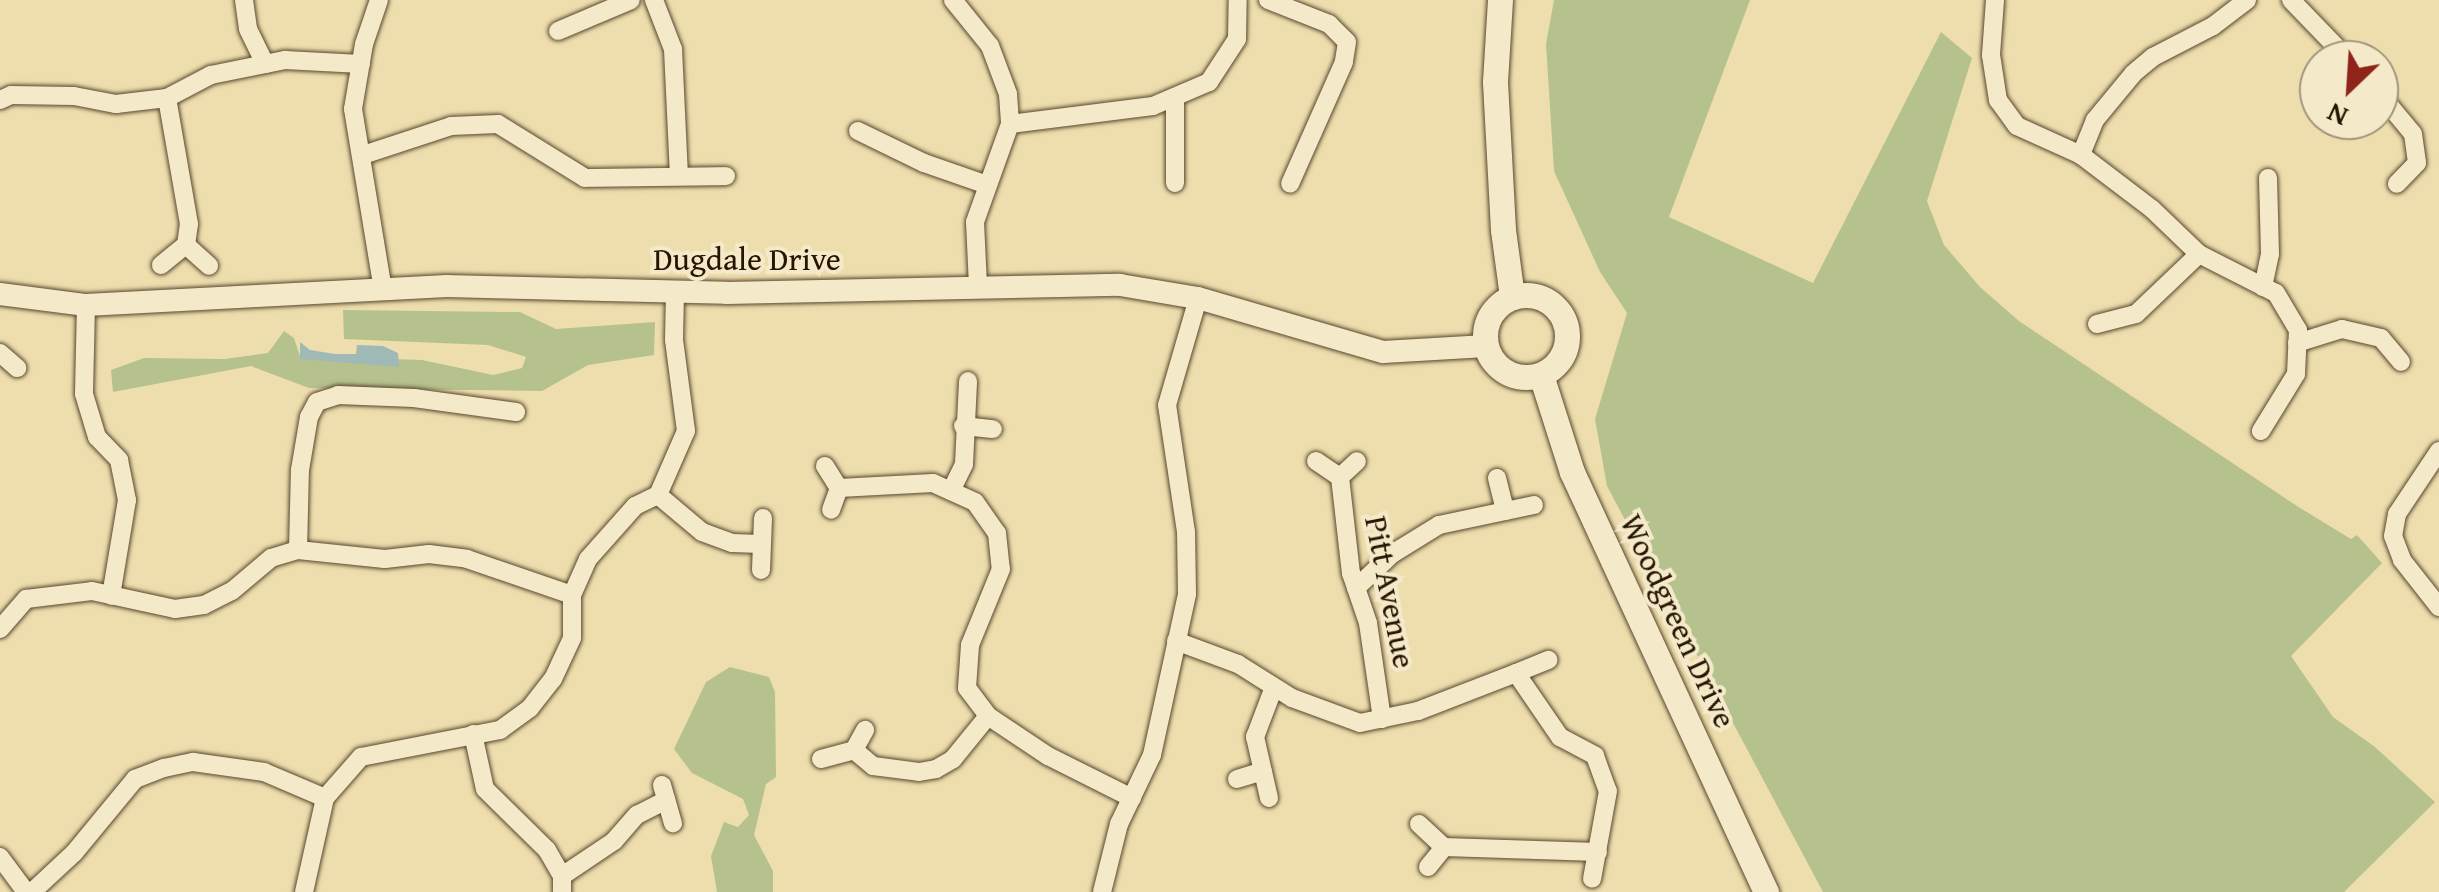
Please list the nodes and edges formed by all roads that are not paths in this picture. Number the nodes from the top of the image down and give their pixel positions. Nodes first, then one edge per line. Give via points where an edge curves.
1 (244, 0) edge
2 (379, 0) edge
3 (631, 0) edge
4 (654, 0) edge
5 (953, 0) edge
6 (1266, 0) edge
7 (1500, 0) edge
8 (1995, 0) edge
9 (2247, 0) edge
10 (2290, 0) edge
11 (1238, 6) edge
12 (586, 9) edge
13 (558, 32) dead end
14 (2329, 40) edge
15 (265, 64) junction
16 (361, 64) junction
17 (1175, 97) junction
18 (167, 98) junction
19 (0, 100) edge
20 (2399, 117) edge
21 (1010, 124) junction
22 (858, 131) dead end
23 (2083, 146) junction
24 (363, 156) junction
25 (679, 176) junction
26 (726, 176) dead end
27 (2268, 178) dead end
28 (1175, 183) dead end
29 (987, 184) junction
30 (1290, 184) dead end
31 (2398, 184) dead end
32 (186, 245) junction
33 (2199, 254) junction
34 (161, 265) dead end
35 (209, 266) dead end
36 (978, 285) junction
37 (2263, 287) junction
38 (383, 290) junction
39 (675, 292) junction
40 (0, 294) edge
41 (1512, 297) junction
42 (1198, 298) junction
43 (86, 306) junction
44 (2097, 324) dead end
45 (2297, 342) junction
46 (1486, 346) junction
47 (0, 352) edge
48 (2401, 362) dead end
49 (17, 368) dead end
50 (1541, 374) junction
51 (968, 381) dead end
52 (516, 412) dead end
53 (962, 426) junction
54 (993, 429) dead end
55 (2262, 431) dead end
56 (2439, 451) edge
57 (1316, 461) dead end
58 (1357, 461) dead end
59 (824, 466) dead end
60 (1340, 477) junction
61 (1498, 478) dead end
62 (839, 488) junction
63 (951, 491) junction
64 (658, 495) junction
65 (1534, 505) dead end
66 (831, 510) dead end
67 (1505, 511) junction
68 (762, 518) dead end
69 (761, 544) junction
70 (298, 550) junction
71 (761, 570) dead end
72 (1356, 588) junction
73 (572, 595) junction
74 (110, 596) junction
75 (2439, 607) edge
76 (0, 629) edge
77 (1176, 641) junction
78 (1548, 660) dead end
79 (1516, 672) junction
80 (1274, 687) junction
81 (988, 716) junction
82 (1382, 719) junction
83 (866, 730) dead end
84 (473, 734) junction
85 (854, 750) junction
86 (821, 759) dead end
87 (1263, 771) junction
88 (1237, 779) dead end
89 (325, 798) junction
90 (1132, 798) junction
91 (1269, 798) dead end
92 (672, 822) dead end
93 (1419, 824) dead end
94 (1444, 847) junction
95 (1598, 852) junction
96 (0, 857) edge
97 (1428, 867) dead end
98 (1592, 878) dead end
99 (562, 884) edge
100 (29, 892) edge
101 (304, 892) edge
102 (1102, 892) edge
103 (1766, 892) edge

1 - 15 street via 248,29
2 - 16 street
3 - 12 street
4 - 25 street via 673,50
5 - 21 street via 990,46 1008,94
6 - 11 street
6 - 30 street via 1329,24 1347,42
7 - 41 main road via 1495,82
8 - 23 street via 1991,55 1998,100 2017,126
9 - 23 street via 2214,26 2153,56 2103,108
10 - 14 street
11 - 17 street via 1237,39 1209,82
12 - 13 street
15 - 16 street
15 - 18 street via 211,75
16 - 24 street via 353,109
17 - 21 street via 1082,118
17 - 28 street
18 - 19 street via 116,104 74,96
18 - 32 street via 189,205
20 - 31 street via 2413,134 2417,164
21 - 29 street
22 - 29 street
23 - 33 street
24 - 25 street via 450,126 498,124 585,178
24 - 38 street
25 - 26 street
27 - 37 street via 2270,254
29 - 36 street via 975,222
32 - 34 street
32 - 35 street
33 - 37 street
33 - 44 street via 2136,314
36 - 39 street, Dugdale Drive
36 - 42 street, Dugdale Drive via 1120,285
37 - 45 street via 2276,293 2298,330
38 - 39 street, Dugdale Drive
38 - 43 street, Dugdale Drive
39 - 64 street via 686,431
40 - 43 street, Dugdale Drive
41 - 46 main road via 1493,311
41 - 50 main road via 1538,297 1564,322 1566,347
42 - 46 street, Dugdale Drive via 1383,352
42 - 77 street via 1167,405 1186,532 1187,594
43 - 74 street via 84,394 97,436 119,460 127,500
45 - 48 street via 2342,329 2381,338
45 - 55 street via 2296,374
46 - 50 main road via 1507,373
47 - 49 street
50 - 103 main road, Woodgreen Drive via 1572,472
51 - 53 street
52 - 70 street via 414,398 338,395 317,402 300,470
53 - 54 street
53 - 63 street via 964,464
56 - 75 street via 2397,514 2393,536 2402,560
57 - 60 street
58 - 60 street
59 - 62 street
60 - 72 street, Pitt Avenue
61 - 67 street
62 - 63 street via 933,482
62 - 66 street
63 - 81 street via 975,502 997,534 1000,569 965,669 967,688
64 - 69 street via 702,532
64 - 73 street via 635,506 588,560
65 - 67 street
67 - 72 street via 1440,525 1392,554
68 - 69 street
69 - 71 street
70 - 73 street via 467,559
70 - 74 street via 272,558 204,605 175,609
72 - 82 street, Pitt Avenue
73 - 84 street via 572,638 553,680 500,730
74 - 76 street via 92,591 26,599
77 - 80 street via 1238,664
77 - 90 street via 1152,755
78 - 79 street
79 - 82 street
79 - 95 street via 1560,737 1595,756 1608,792
80 - 82 street via 1360,724
80 - 87 street via 1254,737
81 - 85 street via 953,759 936,768 873,766
81 - 90 street via 1048,756
83 - 85 street
84 - 89 street via 360,757
84 - 99 street via 485,790 530,830
85 - 86 street
87 - 88 street
87 - 91 street
89 - 100 street via 264,772 193,762 164,768 135,779 74,853
89 - 101 street
90 - 102 street
92 - 99 street via 664,792
93 - 94 street
94 - 95 street
94 - 97 street
95 - 98 street
96 - 100 street

